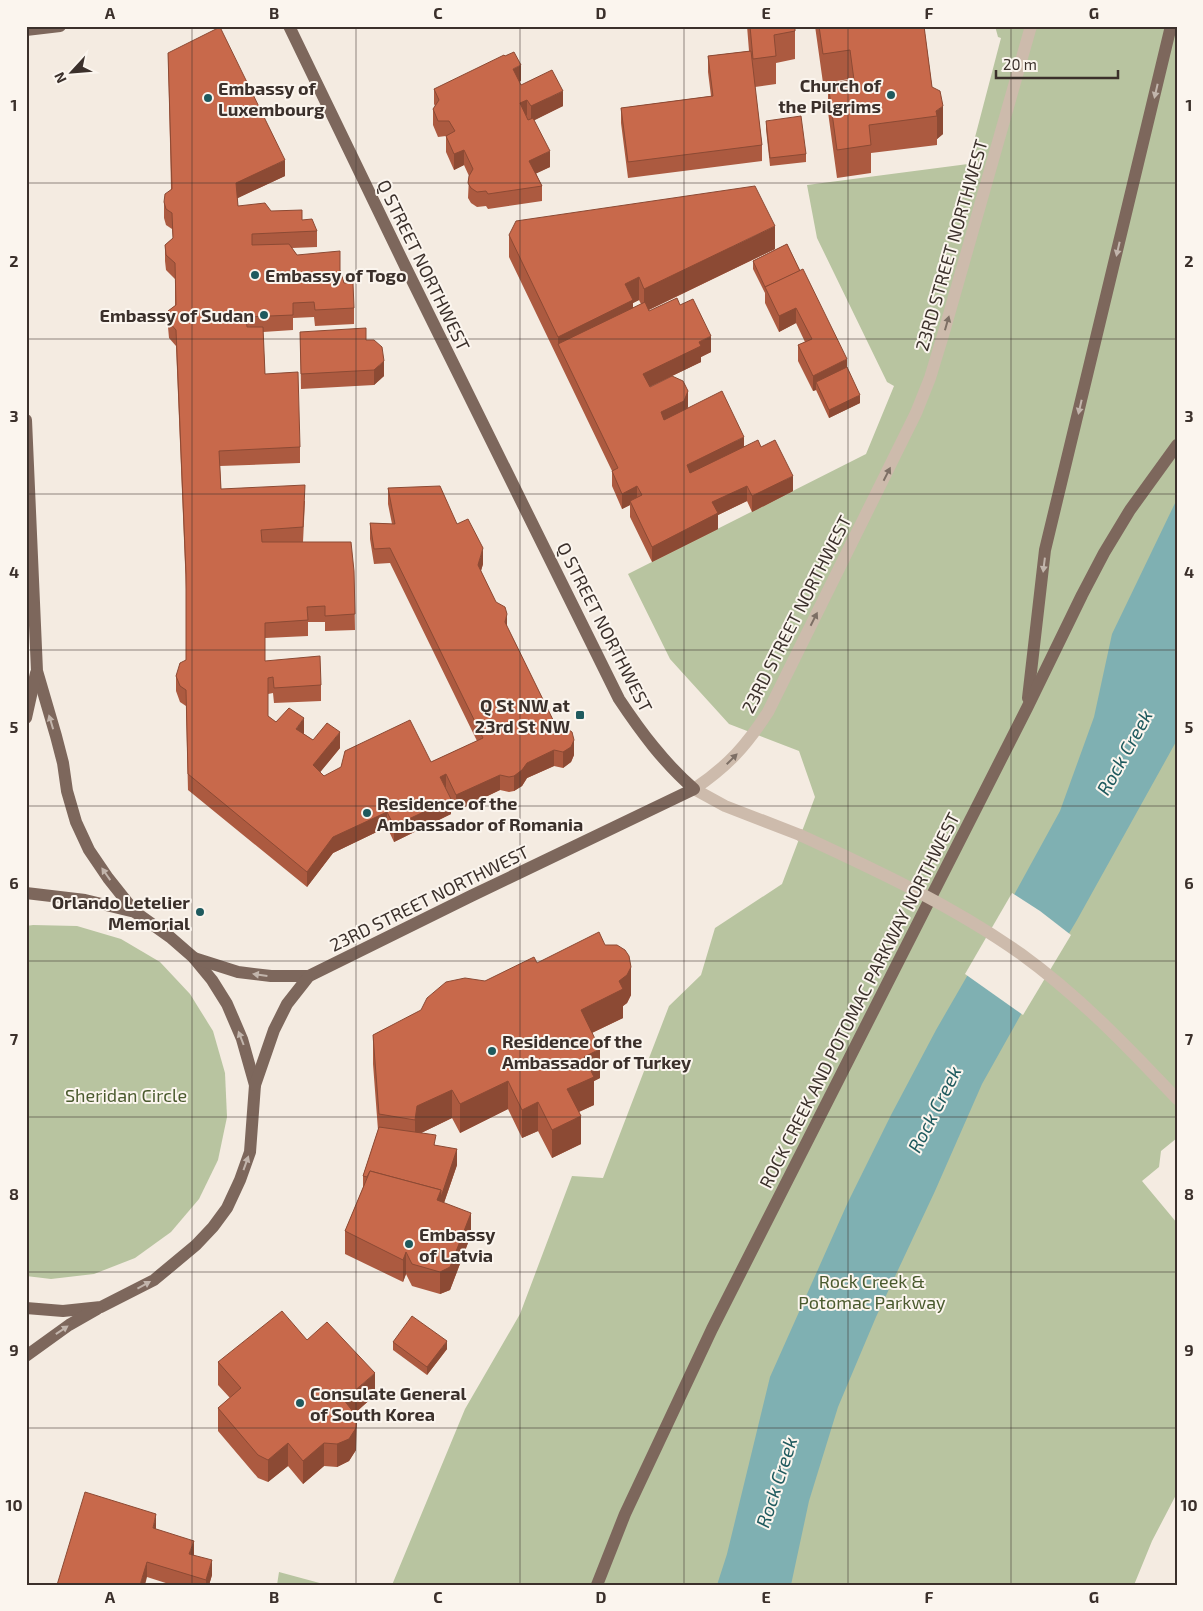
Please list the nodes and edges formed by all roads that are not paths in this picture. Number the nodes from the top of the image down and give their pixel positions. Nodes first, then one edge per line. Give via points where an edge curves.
1 (60, 26) edge
2 (289, 26) edge
3 (1031, 26) edge
4 (1171, 26) edge
5 (26, 30) edge
6 (26, 420) edge
7 (1177, 445) edge
8 (37, 671) junction
9 (1027, 708) junction
10 (26, 718) edge
11 (694, 789) junction
12 (26, 893) edge
13 (136, 912) junction
14 (193, 957) junction
15 (309, 976) junction
16 (255, 1085) junction
17 (1177, 1099) edge
18 (101, 1307) junction
19 (26, 1308) edge
20 (26, 1356) edge
21 (597, 1585) edge

1 - 5 main road
2 - 11 main road, Q STREET NORTHWEST via 619,699 661,757
11 -> 3 street, 23RD STREET NORTHWEST via 734,758 768,712 916,413 944,332
4 -> 9 main road via 1045,550
6 - 8 main road
7 - 9 main road, ROCK CREEK AND POTOMAC PARKWAY NORTHWEST via 1130,510 1104,553
8 - 10 main road
13 -> 8 main road via 89,850 76,822
9 - 21 main road, ROCK CREEK AND POTOMAC PARKWAY NORTHWEST via 712,1329 625,1514
11 - 15 main road, 23RD STREET NORTHWEST
11 - 17 street, Q STREET NORTHWEST, bridge via 725,806 858,862 976,924 1021,954 1086,1006
12 - 13 main road via 85,900
13 - 14 main road
15 -> 14 main road, 23RD STREET NORTHWEST via 238,972
16 -> 14 main road via 242,1039 227,1004
15 - 16 main road, 23RD STREET NORTHWEST via 287,1004 274,1030
18 -> 16 main road via 154,1280 214,1227 230,1201 250,1152
18 - 19 main road via 63,1311
20 -> 18 main road

